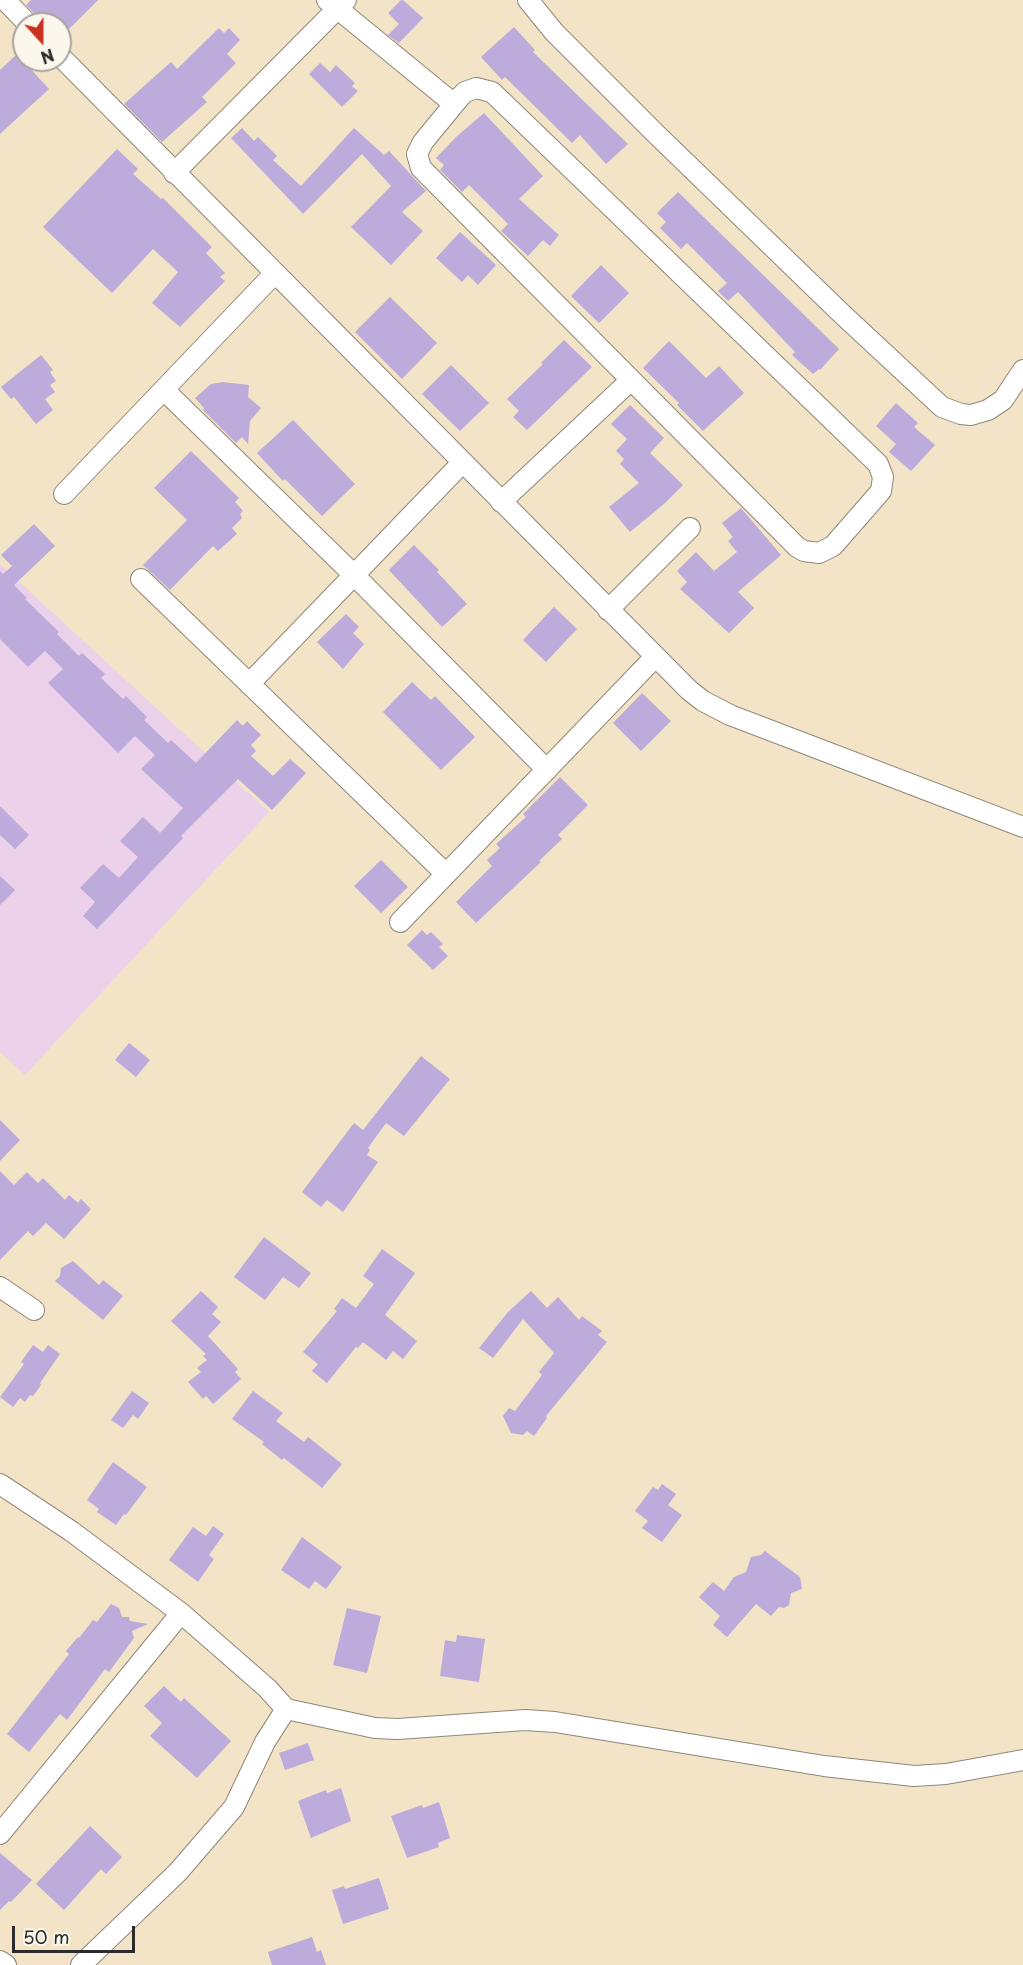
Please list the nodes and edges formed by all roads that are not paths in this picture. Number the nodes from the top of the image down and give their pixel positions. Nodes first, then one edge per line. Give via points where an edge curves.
1 (5, 0) edge
2 (528, 0) edge
3 (337, 3) edge
4 (16, 12) edge
5 (72, 68) edge
6 (454, 104) junction
7 (174, 172) junction
8 (274, 274) junction
9 (1023, 370) edge
10 (631, 380) junction
11 (164, 390) junction
12 (462, 463) junction
13 (64, 494) dead end
14 (501, 502) junction
15 (690, 528) dead end
16 (354, 575) junction
17 (141, 579) dead end
18 (608, 610) junction
19 (655, 657) junction
20 (249, 684) junction
21 (547, 770) junction
22 (1023, 827) edge
23 (446, 874) junction
24 (400, 922) dead end
25 (0, 1287) edge
26 (34, 1310) dead end
27 (0, 1484) edge
28 (181, 1613) junction
29 (286, 1709) junction
30 (1023, 1760) edge
31 (0, 1834) edge
32 (0, 1961) edge
33 (6, 1965) edge
34 (81, 1965) edge

1 - 4 street
2 - 9 street via 554,32 656,134 942,407 971,415 988,410 1003,400
3 - 6 street
3 - 7 street
5 - 7 street
6 - 10 street via 419,148 421,168
6 - 10 street via 470,89 492,92 873,459 883,477 881,491 833,546 819,553 804,551
7 - 8 street
8 - 11 street
8 - 12 street
10 - 14 street
11 - 13 street
11 - 16 street
12 - 14 street
12 - 16 street
14 - 18 street
15 - 18 street
16 - 20 street
16 - 21 street
17 - 20 street
18 - 19 street
19 - 21 street
19 - 22 street via 703,701 730,714
20 - 23 street
21 - 23 street
23 - 24 street
25 - 26 street
27 - 28 street
28 - 29 street
28 - 31 street
29 - 30 street via 375,1728 555,1722 813,1765 914,1776
29 - 34 street via 265,1742 234,1807 178,1872
32 - 33 street

